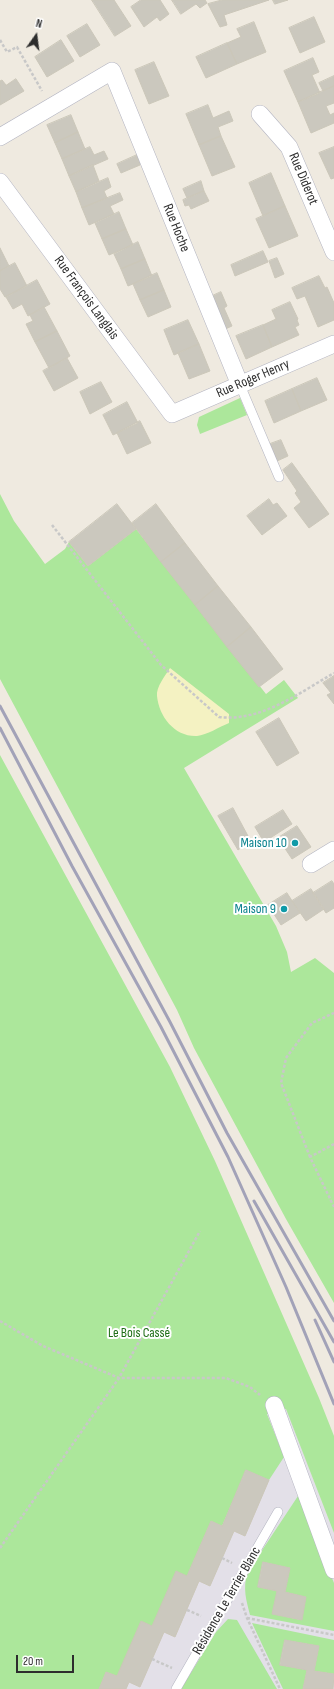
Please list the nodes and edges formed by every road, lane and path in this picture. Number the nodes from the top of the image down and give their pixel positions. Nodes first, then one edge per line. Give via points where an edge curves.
1 (0, 40) edge
2 (51, 106) junction
3 (260, 114) dead end
4 (0, 137) edge
5 (0, 182) edge
6 (334, 252) edge
7 (334, 344) edge
8 (240, 385) junction
9 (172, 414) joint
10 (279, 477) dead end
11 (52, 525) dead end
12 (334, 672) edge
13 (334, 850) edge
14 (311, 864) dead end
15 (334, 1013) edge
16 (334, 1144) edge
17 (310, 1157) junction
18 (334, 1207) edge
19 (200, 1231) dead end
20 (0, 1321) edge
21 (119, 1378) junction
22 (274, 1405) joint
23 (278, 1512) dead end
24 (0, 1548) edge
25 (334, 1570) edge
26 (236, 1585) junction
27 (247, 1618) junction
28 (334, 1635) edge
29 (152, 1659) dead end
30 (185, 1674) junction
31 (176, 1689) edge
32 (280, 1689) edge

1 - 2 path via 7,52 16,47
2 - 4 street
2 - 8 street, Rue Hoche via 112,71
3 - 6 street, Rue Diderot via 289,147
5 - 9 street, Rue François Langlais
7 - 8 street, Rue Roger Henry
8 - 9 street, Rue Roger Henry
8 - 10 lane
11 - 12 path via 161,665 219,717 249,716 269,710
13 - 14 street
15 - 17 path via 312,1023 286,1058 282,1076 282,1083
16 - 17 path
17 - 18 path
19 - 21 path
20 - 21 path via 43,1346
21 - 22 path via 226,1378 250,1387
21 - 24 path
22 - 25 street
23 - 26 lane, Résidence Le Terrier Blanc
26 - 27 path
26 - 30 lane, Résidence Le Terrier Blanc
27 - 28 path
27 - 32 path
29 - 30 path
30 - 31 lane, Résidence Le Terrier Blanc

